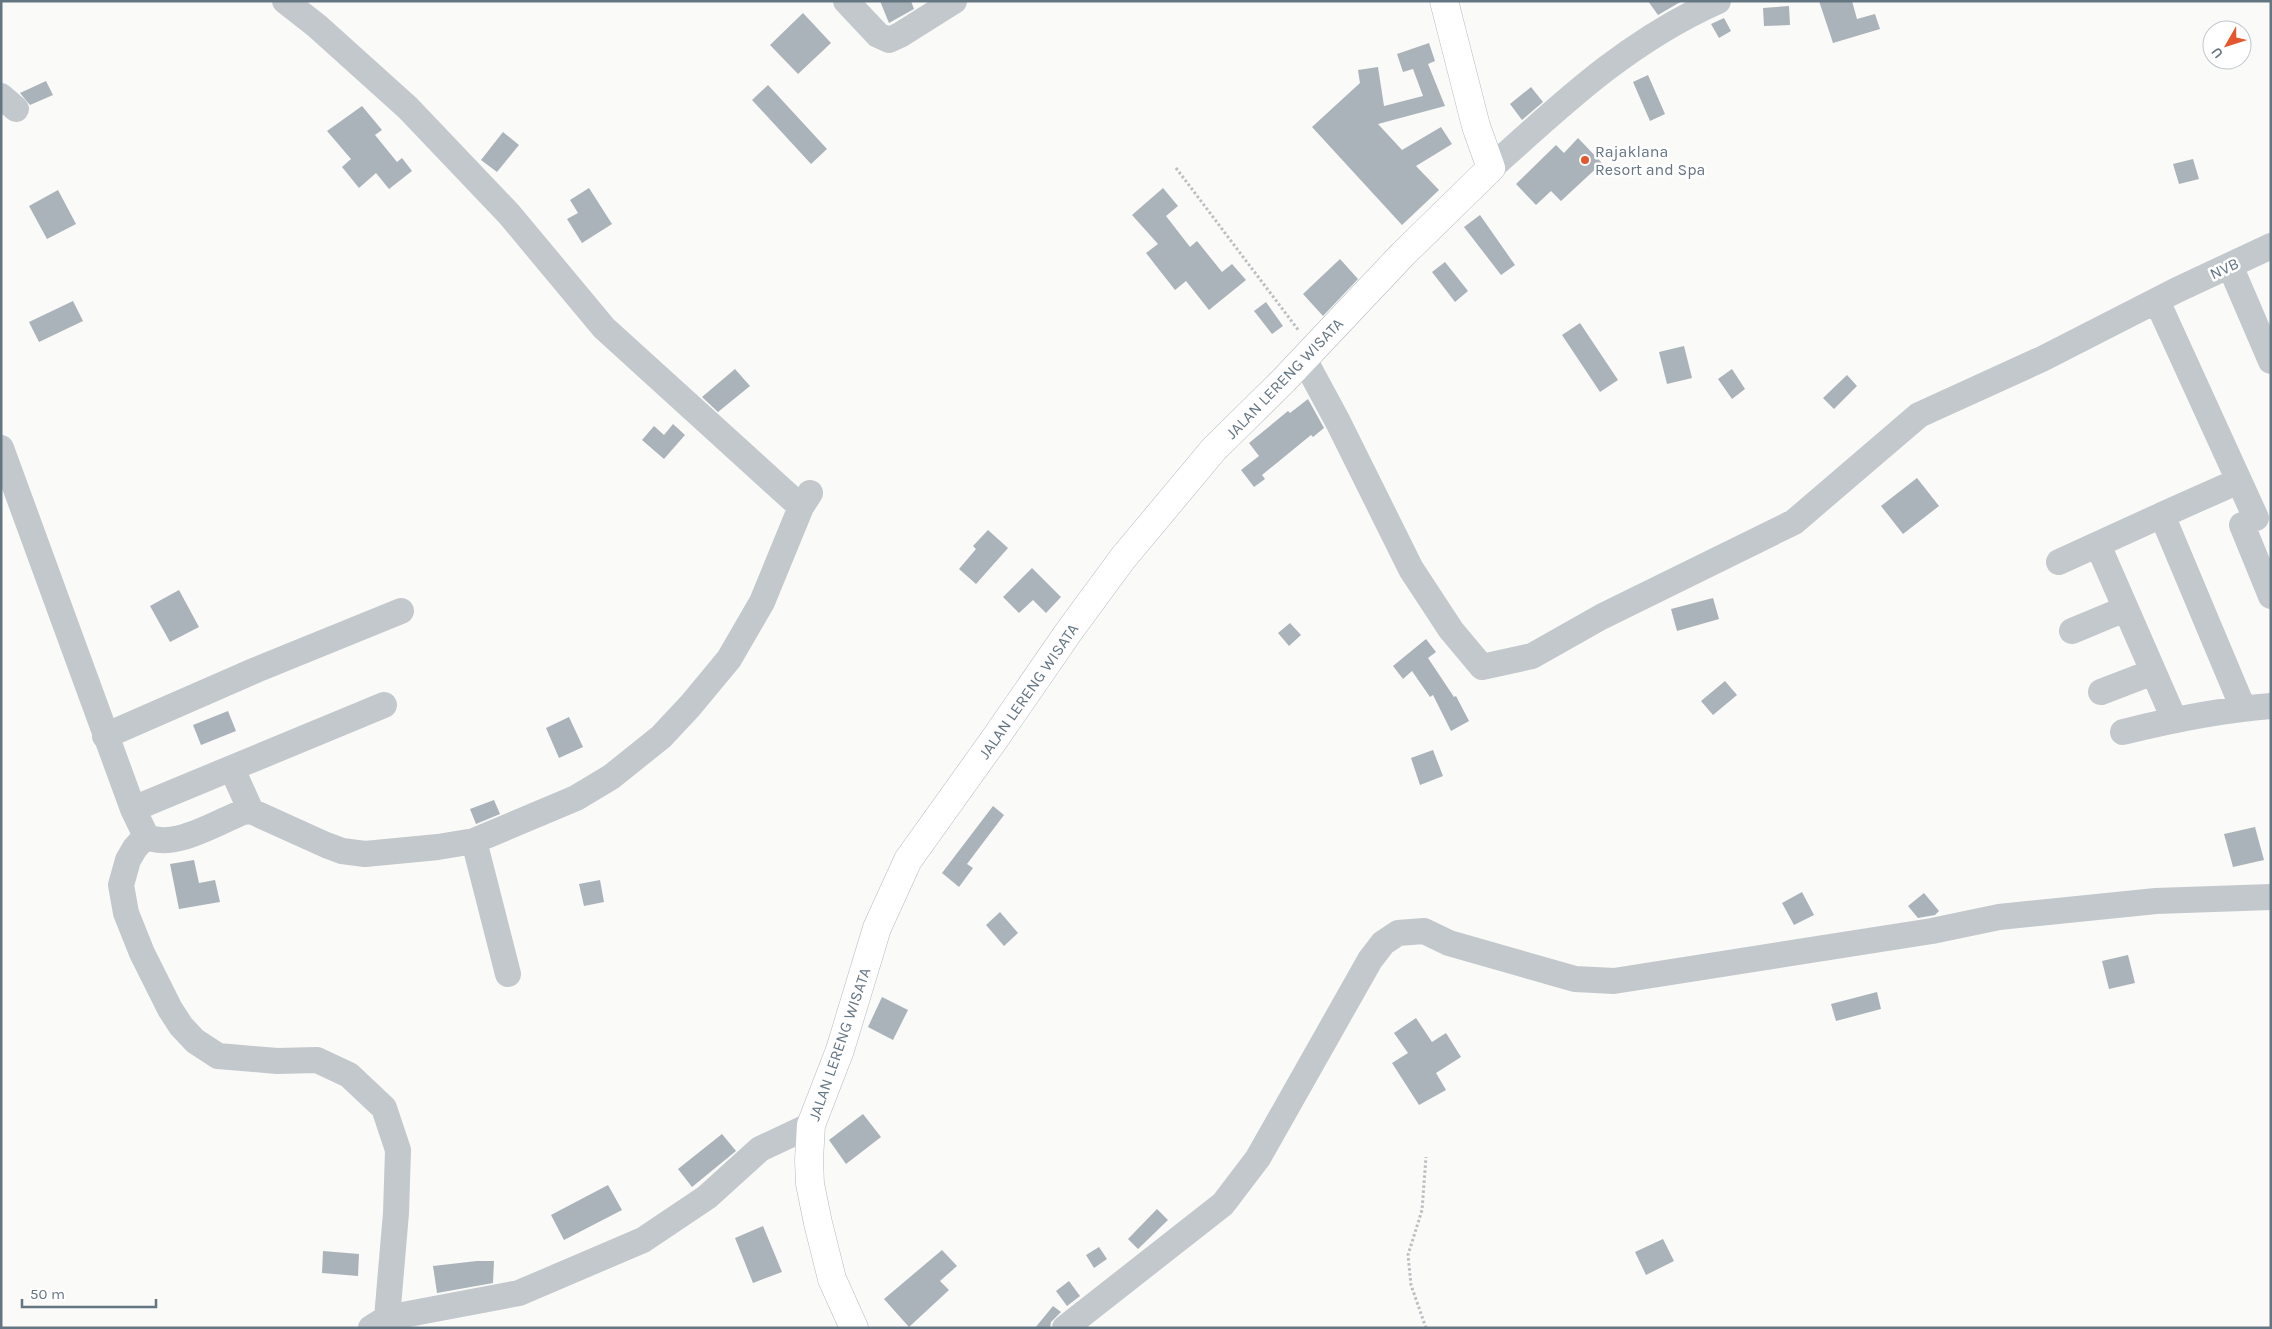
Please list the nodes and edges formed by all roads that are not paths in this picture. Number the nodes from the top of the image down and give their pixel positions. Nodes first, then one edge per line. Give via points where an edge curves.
1 (284, 1) edge
2 (846, 1) edge
3 (954, 1) edge
4 (1444, 1) edge
5 (1718, 1) edge
6 (1491, 168) junction
7 (2271, 246) edge
8 (2271, 259) edge
9 (2234, 275) junction
10 (2162, 312) junction
11 (2118, 320) junction
12 (1309, 354) junction
13 (2271, 361) edge
14 (1, 448) edge
15 (2233, 483) junction
16 (2162, 516) junction
17 (2256, 519) edge
18 (2098, 545) junction
19 (2059, 562) dead end
20 (2271, 596) edge
21 (2125, 609) junction
22 (401, 611) dead end
23 (2072, 631) dead end
24 (2153, 672) junction
25 (2102, 692) dead end
26 (384, 705) dead end
27 (2271, 706) edge
28 (2243, 708) junction
29 (2174, 719) junction
30 (2122, 732) dead end
31 (105, 736) junction
32 (232, 769) junction
33 (133, 809) junction
34 (251, 811) junction
35 (146, 836) junction
36 (474, 841) junction
37 (2271, 897) edge
38 (508, 974) dead end
39 (811, 1125) junction
40 (379, 1323) edge
41 (854, 1328) edge
42 (1066, 1328) edge

1 - 36 street via 318,26 408,108 509,214 604,328 806,500 762,602 730,659 661,737 611,777 576,798
2 - 3 street via 878,35 889,40
4 - 6 main road via 1476,126
5 - 6 street via 1664,28 1626,52
6 - 12 main road, JALAN LERENG WISATA via 1403,254
7 - 11 street, NVB
8 - 9 street
9 - 10 street
9 - 13 street
10 - 11 street
10 - 15 street
11 - 12 street, NVB via 1919,416 1794,522 1601,617 1532,656 1482,668 1451,630 1411,569 1338,422
12 - 39 main road, JALAN LERENG WISATA via 1214,450 1123,558 908,860 877,928 840,1050
14 - 31 street
15 - 16 street
15 - 17 street
16 - 18 street
16 - 28 street
17 - 20 street
18 - 19 street
18 - 21 street
21 - 23 street
21 - 24 street
22 - 31 street
24 - 25 street
24 - 29 street
26 - 32 street
27 - 28 street
28 - 29 street
29 - 30 street
31 - 33 street
32 - 33 street
32 - 34 street
33 - 35 street
34 - 35 street via 167,842
34 - 36 street via 326,845 353,853 393,852
35 - 40 street via 128,860 121,885 126,913 142,953 181,1026 195,1041 218,1056 277,1061 317,1060 349,1075 384,1108 398,1150 396,1213
36 - 38 street
37 - 42 street via 2156,901 1999,917 1932,931 1614,981 1574,980 1449,943 1424,931 1398,933 1383,942 1370,960 1258,1158 1240,1184 1223,1204
39 - 40 street via 760,1149 707,1197 643,1240 519,1293
39 - 41 main road, JALAN LERENG WISATA via 810,1176 818,1223 832,1279

